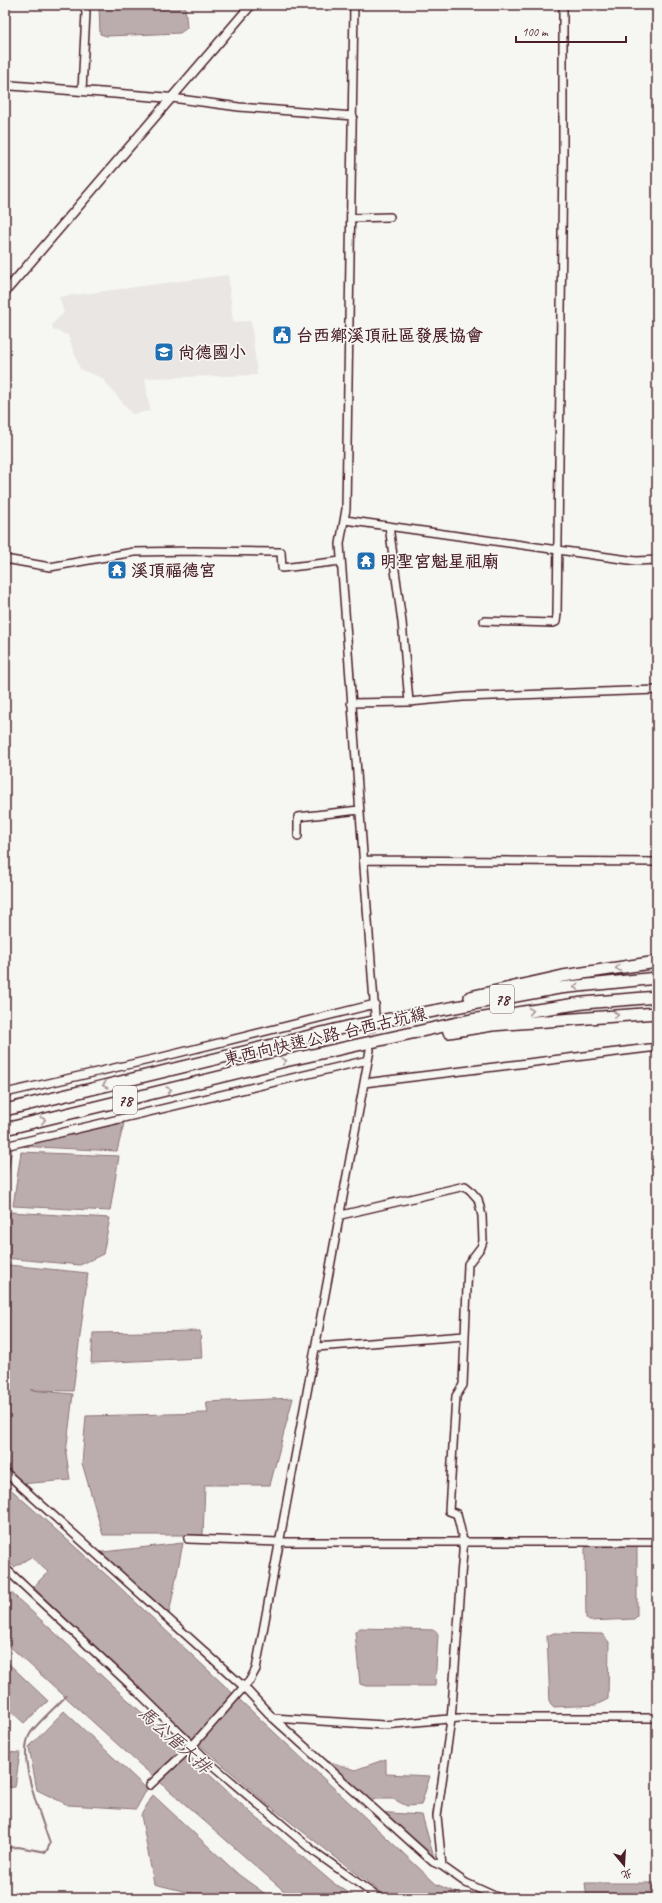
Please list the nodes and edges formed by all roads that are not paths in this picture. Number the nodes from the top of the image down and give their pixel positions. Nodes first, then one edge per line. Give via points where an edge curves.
1 (84, 5) edge
2 (251, 5) edge
3 (354, 5) edge
4 (563, 5) edge
5 (5, 85) edge
6 (82, 91) junction
7 (172, 98) junction
8 (353, 116) junction
9 (390, 217) dead end
10 (352, 218) junction
11 (5, 292) edge
12 (345, 520) junction
13 (389, 526) junction
14 (559, 550) junction
15 (5, 559) edge
16 (657, 560) edge
17 (341, 562) junction
18 (484, 621) dead end
19 (657, 690) edge
20 (409, 702) junction
21 (351, 703) junction
22 (359, 810) junction
23 (298, 836) dead end
24 (363, 860) junction
25 (657, 862) edge
26 (657, 962) edge
27 (657, 978) edge
28 (657, 997) edge
29 (375, 1004) junction
30 (657, 1013) edge
31 (375, 1015) tunnel mouth
32 (348, 1027) junction
33 (355, 1046) junction
34 (657, 1048) edge
35 (370, 1050) tunnel mouth
36 (368, 1060) junction
37 (364, 1083) junction
38 (5, 1093) edge
39 (5, 1110) edge
40 (5, 1128) edge
41 (5, 1146) edge
42 (340, 1215) junction
43 (465, 1336) junction
44 (316, 1347) junction
45 (5, 1472) edge
46 (188, 1539) dead end
47 (280, 1542) junction
48 (463, 1542) junction
49 (657, 1542) edge
50 (5, 1568) edge
51 (244, 1687) junction
52 (273, 1718) junction
53 (657, 1718) edge
54 (451, 1720) junction
55 (192, 1746) junction
56 (150, 1785) dead end
57 (442, 1866) junction
58 (379, 1898) edge
59 (499, 1898) edge

1 - 6 street via 86,12
2 - 7 street
3 - 8 street
4 - 14 street
5 - 6 street
6 - 7 street
7 - 8 street via 239,107
7 - 11 street
8 - 10 street
9 - 10 street
10 - 12 street
12 - 13 street
12 - 17 street via 340,544
13 - 14 street
13 - 20 street via 402,622
14 - 16 street via 636,561
14 - 18 street via 556,622
15 - 17 street via 50,567 134,552 194,550 280,552 282,568
17 - 21 street
19 - 20 street via 463,697
20 - 21 street
21 - 22 street
22 - 23 street via 298,817
22 - 24 street
24 - 25 street
24 - 29 street
26 -> 32 highway via 563,976
27 -> 32 highway, 東西向快速公路 台西古坑線 / 78 via 559,988
33 -> 28 highway, 東西向快速公路 台西古坑線 / 78 via 478,1019 583,1003
29 - 31 street
29 - 38 street
33 -> 30 highway via 492,1025
32 -> 39 highway, 東西向快速公路 台西古坑線 / 78
40 -> 33 highway, 東西向快速公路 台西古坑線 / 78
34 - 37 street
35 - 36 street
36 - 37 street
36 - 41 street
37 - 42 street
42 - 43 street via 465,1186 470,1190 478,1198 483,1241 468,1264
42 - 44 street
43 - 44 street
43 - 48 street via 463,1385 456,1396 448,1511 457,1514
44 - 47 street
45 - 51 street
46 - 47 street
47 - 48 street
47 - 51 street via 256,1669
48 - 49 street
48 - 54 street
50 - 55 street
51 - 52 street
51 - 55 street
52 - 54 street via 384,1724
52 - 57 street via 433,1862
53 - 54 street
54 - 57 street via 437,1816
55 - 56 street
55 - 58 street via 312,1850
57 - 59 street via 466,1882

